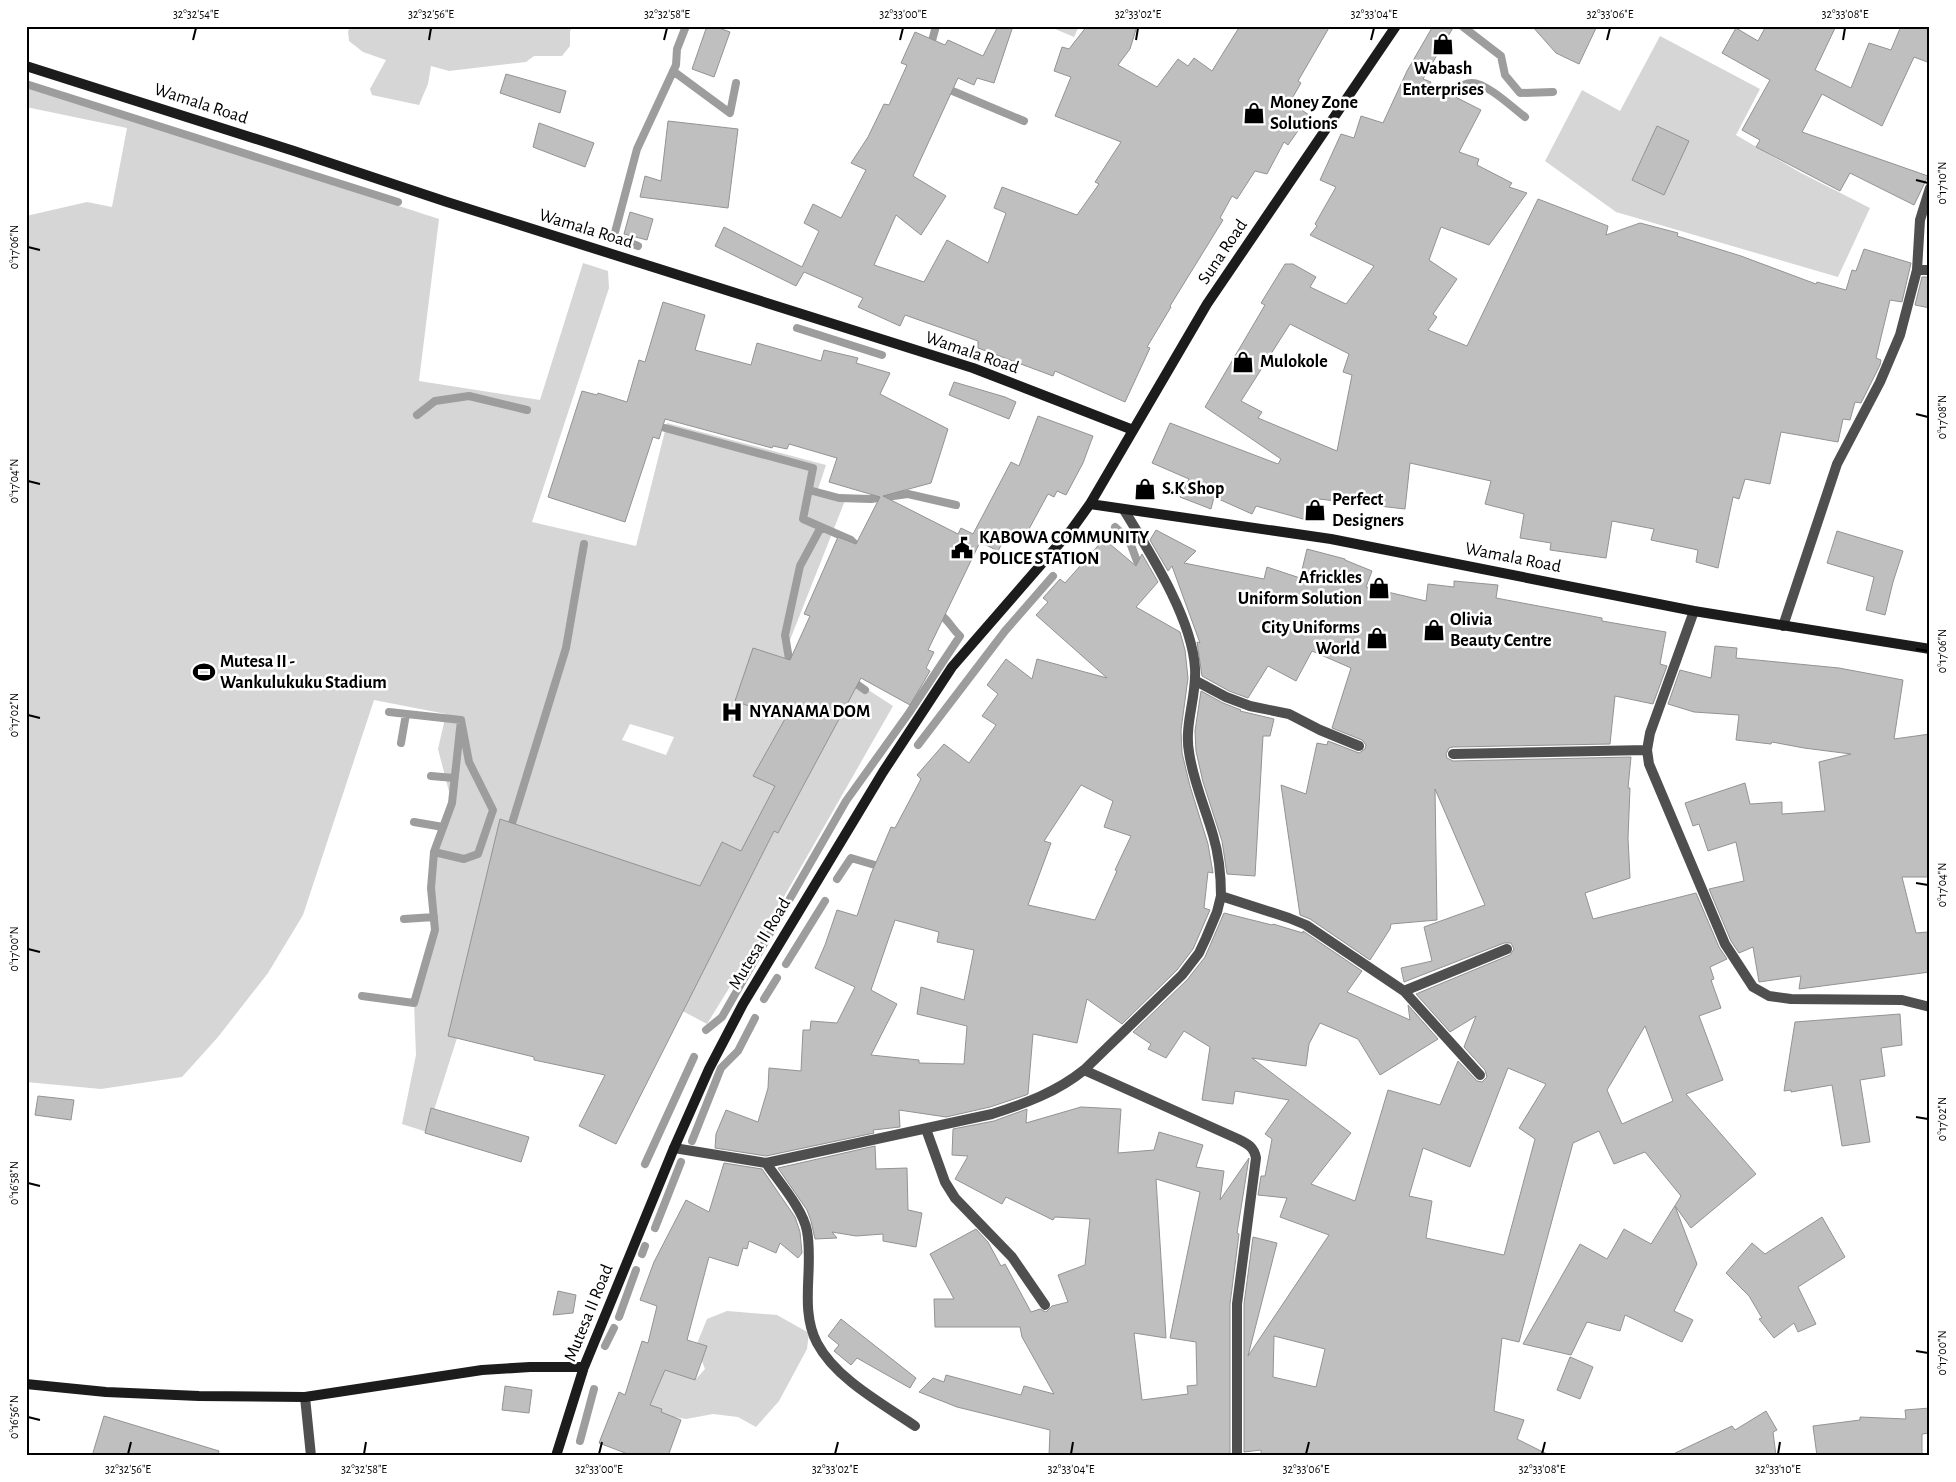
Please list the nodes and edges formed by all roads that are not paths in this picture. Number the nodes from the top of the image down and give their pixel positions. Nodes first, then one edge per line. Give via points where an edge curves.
1 (1396, 26) edge
2 (26, 66) edge
3 (1930, 188) edge
4 (1918, 270) junction
5 (1930, 270) edge
6 (1133, 430) junction
7 (1090, 504) junction
8 (1124, 510) junction
9 (1694, 611) junction
10 (1782, 626) junction
11 (1930, 649) edge
12 (1196, 681) junction
13 (1359, 746) dead end
14 (1647, 750) junction
15 (1453, 754) dead end
16 (1221, 896) junction
17 (1507, 949) dead end
18 (1404, 992) junction
19 (1930, 1007) edge
20 (1084, 1070) junction
21 (1480, 1075) dead end
22 (926, 1129) junction
23 (674, 1148) junction
24 (766, 1163) junction
25 (1045, 1305) dead end
26 (584, 1367) junction
27 (26, 1384) edge
28 (305, 1397) junction
29 (915, 1426) dead end
30 (311, 1456) edge
31 (556, 1456) edge
32 (1237, 1456) edge

1 - 6 street, Suna Road via 1207,304
2 - 6 street, Wamala Road via 973,368
3 - 4 street via 1920,220
4 - 5 street
4 - 10 street via 1895,349 1837,464
6 - 7 street, Suna Road
7 - 8 street, Wamala Road
7 - 23 street, Mutesa II Road via 952,667 918,717 742,1004 708,1068
8 - 9 street, Wamala Road via 1367,546
8 - 12 street via 1171,592 1194,655
9 - 10 street, Wamala Road
9 - 14 street
10 - 11 street, Wamala Road
12 - 13 street via 1250,706 1290,714
12 - 16 street via 1188,749 1214,837 1221,870
14 - 15 street
14 - 19 street via 1649,764 1726,944 1753,987 1769,996 1902,1000
16 - 18 street via 1306,926
16 - 20 street via 1199,953 1182,975
17 - 18 street
18 - 21 street
20 - 22 street via 1055,1090 1022,1104
20 - 32 street via 1238,1139 1255,1153 1238,1304
22 - 24 street
22 - 25 street via 945,1182 955,1198 1012,1257
23 - 24 street
23 - 26 street, Mutesa II Road
24 - 29 street via 807,1229 808,1319 818,1344 842,1374
26 - 28 street via 482,1370
26 - 31 street, Mutesa II Road
27 - 28 street via 106,1392
28 - 30 street

